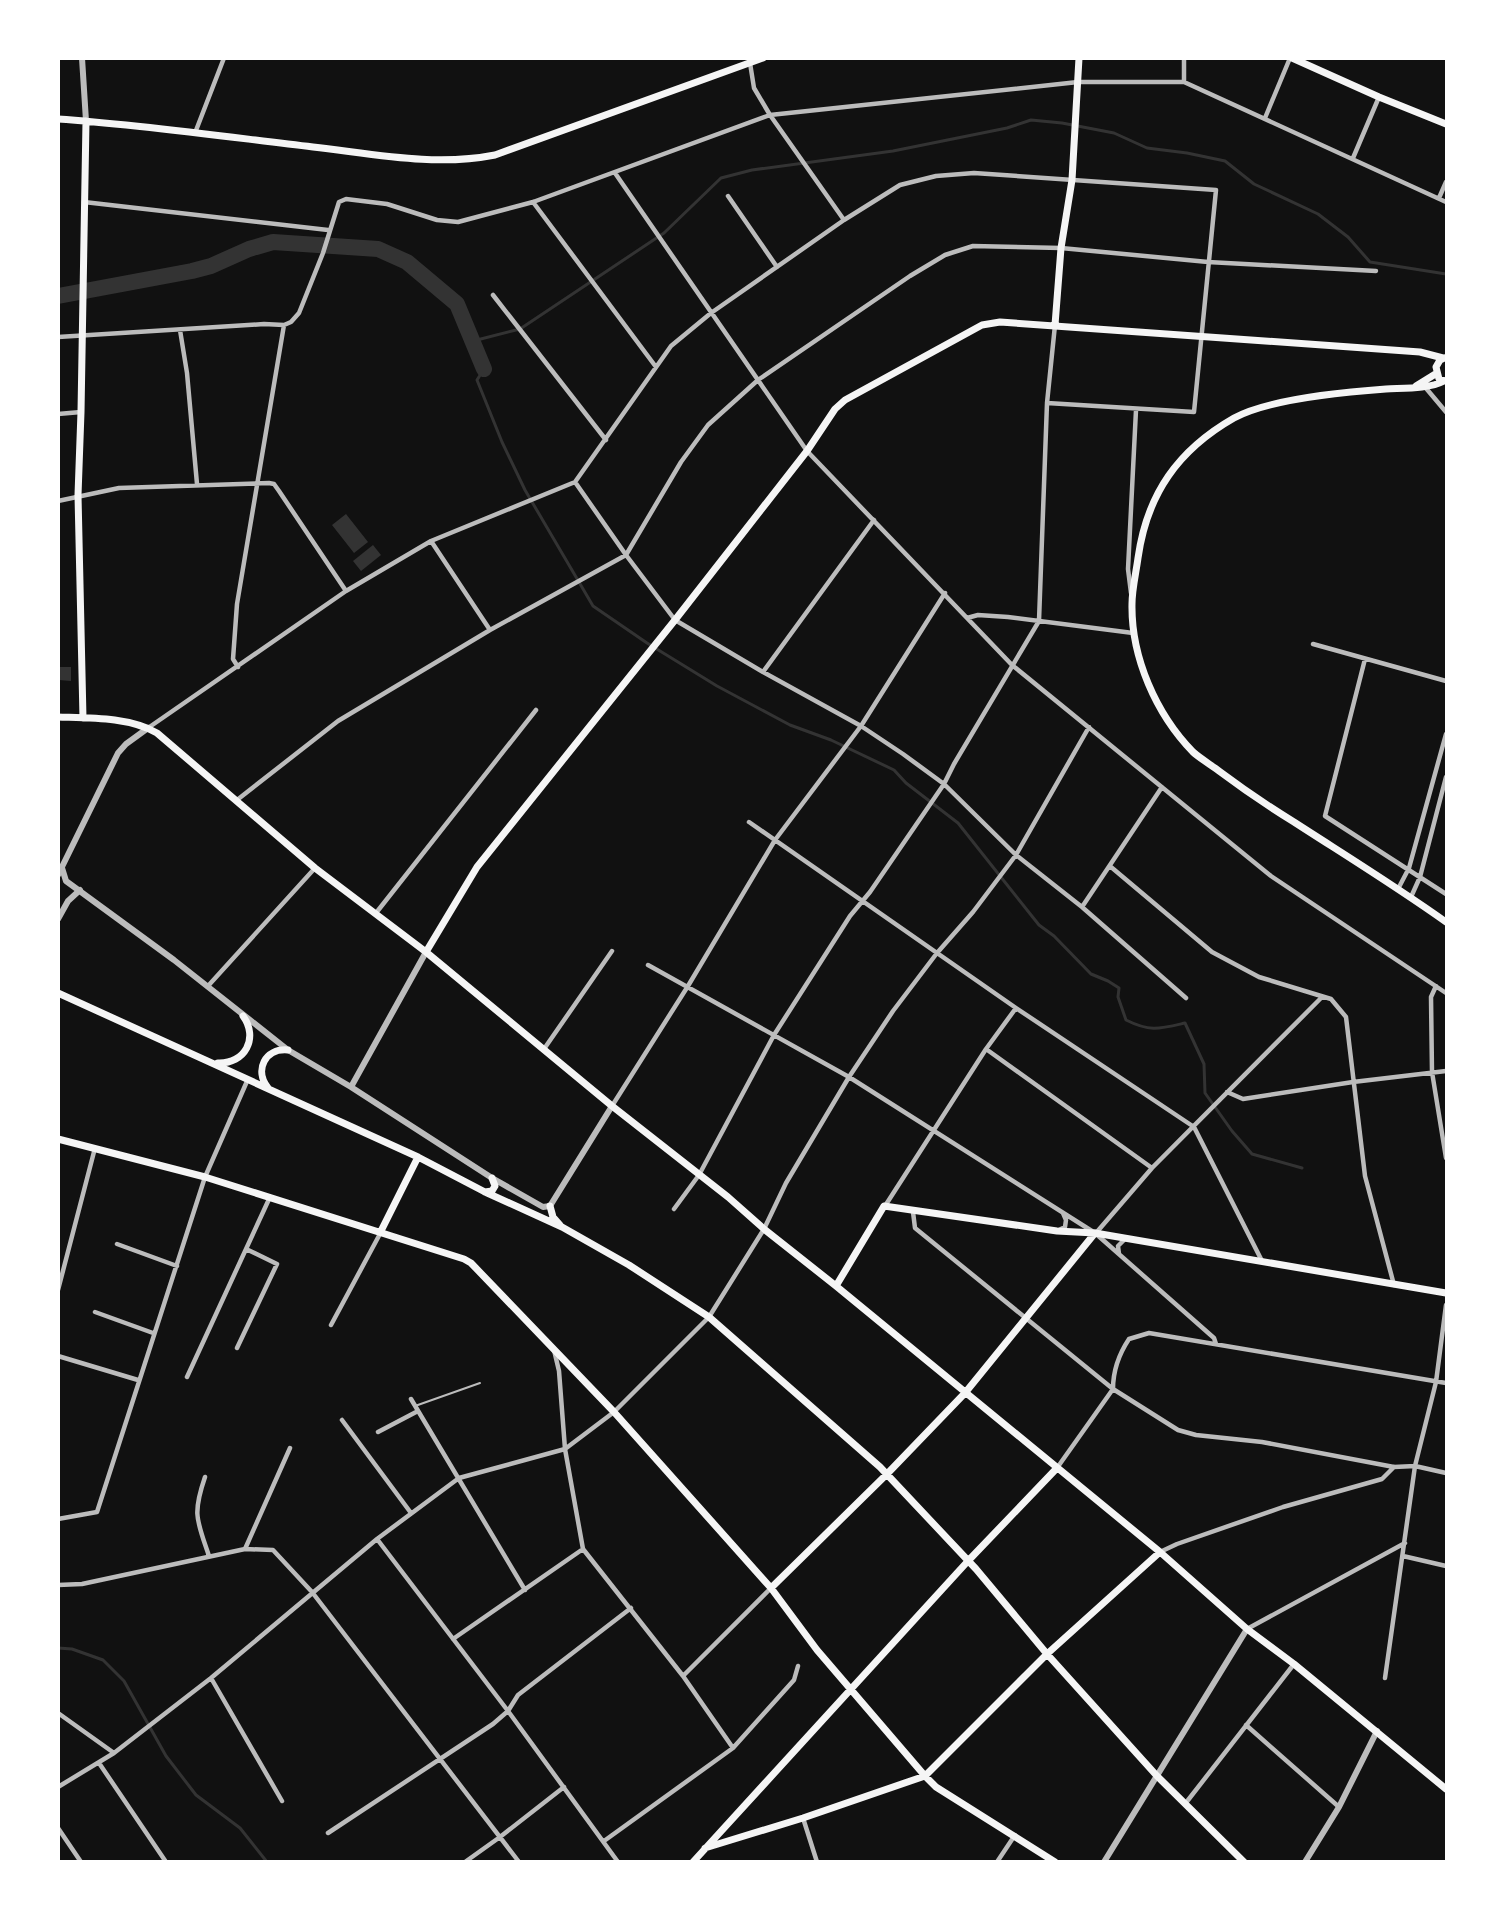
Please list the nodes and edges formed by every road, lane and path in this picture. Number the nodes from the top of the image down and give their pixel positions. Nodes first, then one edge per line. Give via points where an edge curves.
1 (82, 58) edge
2 (225, 58) edge
3 (764, 58) edge
4 (1079, 58) edge
5 (1184, 58) edge
6 (1291, 58) edge
7 (750, 63) junction
8 (1078, 82) junction
9 (1184, 82) junction
10 (1379, 97) junction
11 (770, 115) junction
12 (1265, 118) junction
13 (58, 119) edge
14 (86, 121) junction
15 (1446, 124) edge
16 (195, 132) junction
17 (1353, 158) junction
18 (615, 173) junction
19 (1072, 180) junction
20 (1446, 182) edge
21 (728, 196) dead end
22 (1439, 198) junction
23 (1446, 201) edge
24 (84, 202) junction
25 (533, 202) junction
26 (844, 220) junction
27 (328, 230) junction
28 (1061, 248) junction
29 (1208, 262) junction
30 (777, 267) junction
31 (1376, 271) dead end
32 (493, 295) dead end
33 (711, 314) junction
34 (1055, 325) junction
35 (284, 326) junction
36 (180, 330) junction
37 (83, 335) junction
38 (1201, 336) junction
39 (58, 337) edge
40 (1420, 352) junction
41 (1445, 358) edge
42 (656, 367) junction
43 (1436, 370) junction
44 (758, 380) junction
45 (1445, 381) edge
46 (1420, 385) junction
47 (1047, 403) junction
48 (1136, 410) junction
49 (81, 412) junction
50 (1446, 412) edge
51 (58, 414) edge
52 (606, 440) junction
53 (807, 451) junction
54 (256, 482) junction
55 (575, 482) junction
56 (197, 484) junction
57 (78, 495) junction
58 (58, 501) edge
59 (874, 520) junction
60 (431, 541) junction
61 (626, 555) junction
62 (346, 591) junction
63 (945, 593) junction
64 (1132, 602) junction
65 (967, 618) junction
66 (675, 620) junction
67 (1039, 621) junction
68 (490, 630) junction
69 (1133, 633) junction
70 (1313, 644) dead end
71 (1365, 659) junction
72 (1012, 665) junction
73 (238, 667) junction
74 (763, 672) junction
75 (1446, 681) edge
76 (536, 710) dead end
77 (58, 717) edge
78 (83, 718) junction
79 (861, 726) junction
80 (1089, 727) junction
81 (148, 728) junction
82 (1446, 734) edge
83 (1440, 759) junction
84 (1446, 760) edge
85 (1446, 777) edge
86 (945, 784) junction
87 (1162, 787) junction
88 (237, 800) junction
89 (1427, 804) junction
90 (1438, 807) junction
91 (749, 822) dead end
92 (775, 840) junction
93 (1416, 841) junction
94 (1428, 845) junction
95 (1016, 855) junction
96 (1111, 867) junction
97 (62, 868) junction
98 (315, 868) junction
99 (1409, 868) junction
100 (58, 875) edge
101 (1420, 877) junction
102 (62, 882) edge
103 (1398, 889) junction
104 (80, 890) junction
105 (1446, 894) edge
106 (1411, 897) junction
107 (862, 902) junction
108 (1083, 907) junction
109 (376, 913) junction
110 (58, 919) edge
111 (1446, 922) edge
112 (612, 951) dead end
113 (426, 952) junction
114 (937, 952) junction
115 (648, 965) dead end
116 (208, 986) junction
117 (688, 986) junction
118 (1436, 986) junction
119 (58, 993) edge
120 (1446, 993) edge
121 (1322, 997) junction
122 (1186, 998) dead end
123 (1016, 1008) junction
124 (243, 1016) junction
125 (774, 1035) junction
126 (544, 1049) junction
127 (986, 1049) junction
128 (288, 1050) junction
129 (213, 1063) junction
130 (1446, 1071) edge
131 (1432, 1072) junction
132 (849, 1077) junction
133 (248, 1079) junction
134 (1353, 1082) junction
135 (351, 1087) junction
136 (269, 1089) junction
137 (1227, 1092) junction
138 (612, 1106) junction
139 (1194, 1127) junction
140 (935, 1131) junction
141 (58, 1139) edge
142 (95, 1148) junction
143 (418, 1156) junction
144 (1446, 1158) edge
145 (1152, 1168) junction
146 (699, 1175) junction
147 (204, 1177) junction
148 (492, 1178) junction
149 (485, 1192) junction
150 (270, 1197) junction
151 (550, 1206) junction
152 (884, 1206) junction
153 (674, 1209) dead end
154 (913, 1212) junction
155 (1063, 1214) junction
156 (562, 1227) junction
157 (764, 1229) junction
158 (381, 1231) junction
159 (1057, 1231) junction
160 (1095, 1233) junction
161 (1126, 1238) junction
162 (117, 1244) dead end
163 (246, 1249) junction
164 (1119, 1254) junction
165 (1262, 1261) junction
166 (177, 1266) junction
167 (1394, 1285) junction
168 (836, 1286) junction
169 (58, 1290) edge
170 (1446, 1293) edge
171 (1446, 1305) edge
172 (95, 1312) dead end
173 (709, 1317) junction
174 (1025, 1318) junction
175 (331, 1325) dead end
176 (153, 1333) junction
177 (1216, 1344) junction
178 (553, 1347) junction
179 (237, 1348) dead end
180 (58, 1356) edge
181 (570, 1365) junction
182 (559, 1371) junction
183 (188, 1377) dead end
184 (138, 1380) junction
185 (1436, 1382) junction
186 (480, 1383) dead end
187 (1446, 1383) edge
188 (1113, 1389) junction
189 (965, 1393) junction
190 (411, 1399) dead end
191 (416, 1408) junction
192 (614, 1412) junction
193 (342, 1420) dead end
194 (378, 1432) dead end
195 (290, 1448) dead end
196 (565, 1449) junction
197 (1415, 1466) junction
198 (1394, 1467) junction
199 (1057, 1468) junction
200 (1446, 1473) edge
201 (887, 1474) junction
202 (205, 1477) dead end
203 (459, 1478) junction
204 (411, 1513) junction
205 (58, 1519) edge
206 (377, 1539) junction
207 (1405, 1543) junction
208 (245, 1549) junction
209 (584, 1549) junction
210 (1160, 1552) junction
211 (209, 1556) junction
212 (1403, 1556) junction
213 (968, 1561) junction
214 (1446, 1566) edge
215 (58, 1585) edge
216 (771, 1588) junction
217 (525, 1590) junction
218 (312, 1592) junction
219 (631, 1608) junction
220 (1247, 1629) junction
221 (453, 1639) junction
222 (1047, 1654) junction
223 (1294, 1664) junction
224 (798, 1666) dead end
225 (683, 1676) junction
226 (211, 1678) junction
227 (1385, 1678) dead end
228 (850, 1690) junction
229 (508, 1710) junction
230 (58, 1713) edge
231 (1246, 1725) junction
232 (1377, 1731) junction
233 (733, 1748) junction
234 (114, 1753) junction
235 (441, 1758) junction
236 (99, 1763) junction
237 (925, 1776) junction
238 (1157, 1776) junction
239 (564, 1786) junction
240 (58, 1787) edge
241 (1446, 1789) edge
242 (282, 1801) dead end
243 (1185, 1804) junction
244 (1339, 1807) junction
245 (804, 1818) junction
246 (58, 1828) edge
247 (328, 1833) dead end
248 (1015, 1835) junction
249 (500, 1838) junction
250 (715, 1838) junction
251 (604, 1841) junction
252 (721, 1843) junction
253 (705, 1848) junction
254 (81, 1862) edge
255 (166, 1862) edge
256 (465, 1862) edge
257 (519, 1862) edge
258 (618, 1862) edge
259 (693, 1862) edge
260 (817, 1862) edge
261 (997, 1862) edge
262 (1055, 1862) edge
263 (1104, 1862) edge
264 (1244, 1862) edge
265 (1305, 1862) edge

1 - 14 street
2 - 16 street
3 - 7 main road
4 - 8 main road
5 - 9 street
6 - 10 main road
6 - 12 street
7 - 11 street via 754,88
7 - 16 main road via 472,160 415,159
8 - 9 street
8 - 11 street
8 - 19 main road
9 - 12 street
10 - 15 main road
10 - 17 street
11 - 18 street
11 - 26 street
12 - 17 street
13 - 14 main road
14 - 16 main road
14 - 24 main road
17 - 22 street
18 - 25 street
18 - 33 street
19 - 26 street via 974,173 936,176 900,185
19 - 28 main road
19 - 29 street via 1216,190
20 - 22 street
21 - 30 street
22 - 23 street
24 - 27 street
24 - 37 main road
25 - 27 street via 458,222 437,220 387,204 346,199 339,202
25 - 42 street
26 - 30 street
27 - 35 street via 323,253 298,313
28 - 29 street
28 - 34 main road
28 - 44 street via 973,246 945,255
29 - 31 street
29 - 38 street
30 - 33 street
32 - 52 street
33 - 42 street via 671,346
33 - 44 street
34 - 38 main road
34 - 47 street
34 - 53 main road via 1000,321 982,325 845,400
35 - 36 street
35 - 54 street
36 - 37 street
36 - 56 street
37 - 39 street
37 - 49 main road
38 - 40 main road
38 - 48 street via 1194,412
40 - 41 main road
40 - 43 main road
41 - 43 main road
42 - 52 street
43 - 45 main road via 1439,379
43 - 46 main road
44 - 53 street
44 - 61 street via 708,425 681,462
45 - 46 main road
46 - 50 street
46 - 64 main road via 1273,404 1237,417 1208,434 1182,456 1148,512 1141,532
47 - 48 street
47 - 67 street
48 - 64 street via 1128,569
49 - 51 street
49 - 57 main road
52 - 55 street
53 - 59 street
53 - 66 main road
54 - 56 street
54 - 62 street via 274,484
54 - 73 street via 237,604 233,658
55 - 60 street
55 - 61 street
56 - 57 street via 119,488
57 - 58 street
57 - 78 main road
59 - 63 street
59 - 74 street
60 - 62 street
60 - 68 street
61 - 66 street
61 - 68 street
62 - 73 street
63 - 65 street
63 - 79 street
64 - 69 main road
65 - 67 street via 978,615
65 - 72 street
66 - 74 street
66 - 113 main road via 477,867
67 - 69 street
67 - 72 street
68 - 88 street via 338,721
69 - 103 main road via 1149,684 1166,718 1194,753 1251,795
70 - 71 street
71 - 75 street
71 - 99 street via 1325,816
72 - 80 street
72 - 86 street
73 - 81 street
74 - 79 street
76 - 109 street
77 - 78 main road
78 - 81 main road
79 - 86 street
79 - 92 street
80 - 87 street
80 - 95 street
81 - 88 main road
81 - 97 street via 118,753
82 - 83 street
83 - 84 street
83 - 89 street
85 - 90 street
86 - 95 street
86 - 107 street
87 - 96 street
87 - 118 street via 1271,876
88 - 98 main road
89 - 90 street
89 - 93 street
90 - 94 street
91 - 92 street
92 - 107 street
92 - 117 street
93 - 94 street
93 - 99 street
94 - 101 street
95 - 108 street
95 - 114 street
96 - 108 street
96 - 121 street via 1212,952 1259,977
97 - 100 street
97 - 102 street
98 - 109 main road
98 - 116 street
99 - 101 street
99 - 103 street
101 - 105 street
101 - 106 street
102 - 104 street
103 - 106 main road
104 - 110 street
104 - 116 street
106 - 111 main road
107 - 114 street
107 - 125 street
108 - 122 street
109 - 113 main road
112 - 126 street
113 - 126 main road
113 - 135 street
114 - 123 street
114 - 132 street
115 - 117 street
116 - 124 street
117 - 125 street
117 - 138 street
118 - 120 street
118 - 131 street via 1431,997
119 - 129 main road
121 - 134 street via 1331,999 1346,1017
121 - 137 street
123 - 127 street
123 - 139 street
124 - 128 street
124 - 129 main road via 251,1036 247,1049 231,1062
125 - 132 street
125 - 146 street
126 - 138 main road
127 - 140 street
127 - 145 street
128 - 135 street
128 - 136 main road via 271,1053 263,1062 262,1079
129 - 133 main road
130 - 131 street
131 - 134 street
131 - 144 street
132 - 140 street
132 - 157 street via 786,1183
133 - 136 main road
133 - 147 street
134 - 137 street via 1243,1099
134 - 167 street via 1365,1176
135 - 148 street
136 - 143 main road
137 - 139 street
138 - 146 main road
138 - 151 street
139 - 145 street
139 - 165 street
140 - 152 street
140 - 155 street
141 - 142 main road
142 - 147 main road
142 - 169 street
143 - 149 main road
143 - 158 main road
145 - 160 street
146 - 153 street
146 - 157 main road
147 - 150 main road
147 - 166 street
148 - 149 main road via 494,1189
148 - 151 street via 543,1207
149 - 156 main road
150 - 158 main road
150 - 163 street
151 - 156 main road
152 - 154 main road
152 - 168 main road
154 - 159 main road
154 - 174 street via 915,1228
155 - 159 street via 1065,1227
155 - 160 street
156 - 173 main road
157 - 168 main road
157 - 173 street
158 - 175 street
158 - 178 main road via 464,1258
159 - 160 main road
160 - 161 main road
160 - 164 street
160 - 174 main road
161 - 164 street via 1118,1246
161 - 165 main road
162 - 166 street
163 - 179 street via 277,1264
163 - 183 street
164 - 177 street via 1214,1338
165 - 167 main road
166 - 176 street
167 - 170 main road
168 - 189 main road
171 - 185 street
172 - 176 street
173 - 192 street
173 - 201 main road
174 - 188 street
174 - 189 main road
176 - 184 street
177 - 185 street
177 - 188 street via 1149,1333 1129,1339 1120,1354
178 - 181 main road
178 - 182 street
180 - 184 street
181 - 182 street
181 - 192 main road
182 - 196 street
184 - 205 street via 97,1512
185 - 187 street
185 - 197 street
186 - 191 lane
188 - 198 street via 1178,1430 1196,1435 1262,1442
188 - 199 street
189 - 199 main road
189 - 201 main road
190 - 191 street
191 - 194 street
191 - 203 street
192 - 196 street
192 - 216 main road
193 - 204 street
195 - 208 street
196 - 203 street
196 - 209 street
197 - 198 street
197 - 200 street
197 - 207 street
198 - 210 street via 1382,1479 1283,1507
199 - 210 main road
199 - 213 main road
201 - 213 main road
201 - 216 main road
202 - 211 street via 196,1518
203 - 204 street
203 - 217 street
204 - 206 street
206 - 218 street
206 - 221 street
207 - 212 street
207 - 220 street
208 - 211 street
208 - 218 street via 273,1550
209 - 217 street
209 - 219 street
210 - 220 main road
210 - 222 main road
211 - 215 street via 82,1584
212 - 214 street
212 - 227 street
213 - 222 main road
213 - 228 main road
216 - 225 street
216 - 228 main road
217 - 221 street
218 - 226 street
218 - 235 street
219 - 225 street
219 - 229 street via 518,1695
220 - 223 main road
220 - 238 street
221 - 229 street
222 - 237 main road
222 - 238 main road
223 - 231 street
223 - 232 main road
224 - 233 street via 794,1680
225 - 233 street
226 - 234 street
226 - 242 street
228 - 237 main road
228 - 250 main road
229 - 235 street
229 - 239 street
230 - 234 street
231 - 243 street
231 - 244 street
232 - 241 main road
232 - 244 street
233 - 251 street
234 - 236 street
235 - 247 street
235 - 249 street
236 - 240 street
236 - 255 street
237 - 245 main road
237 - 248 main road via 936,1787
238 - 243 main road
238 - 263 street
239 - 249 street
239 - 251 street
243 - 264 main road
244 - 265 street
245 - 252 main road
245 - 260 street
246 - 254 street
248 - 261 street
248 - 262 main road
249 - 256 street
249 - 257 street
250 - 252 main road
250 - 253 main road
251 - 258 street
252 - 253 main road
253 - 259 main road

